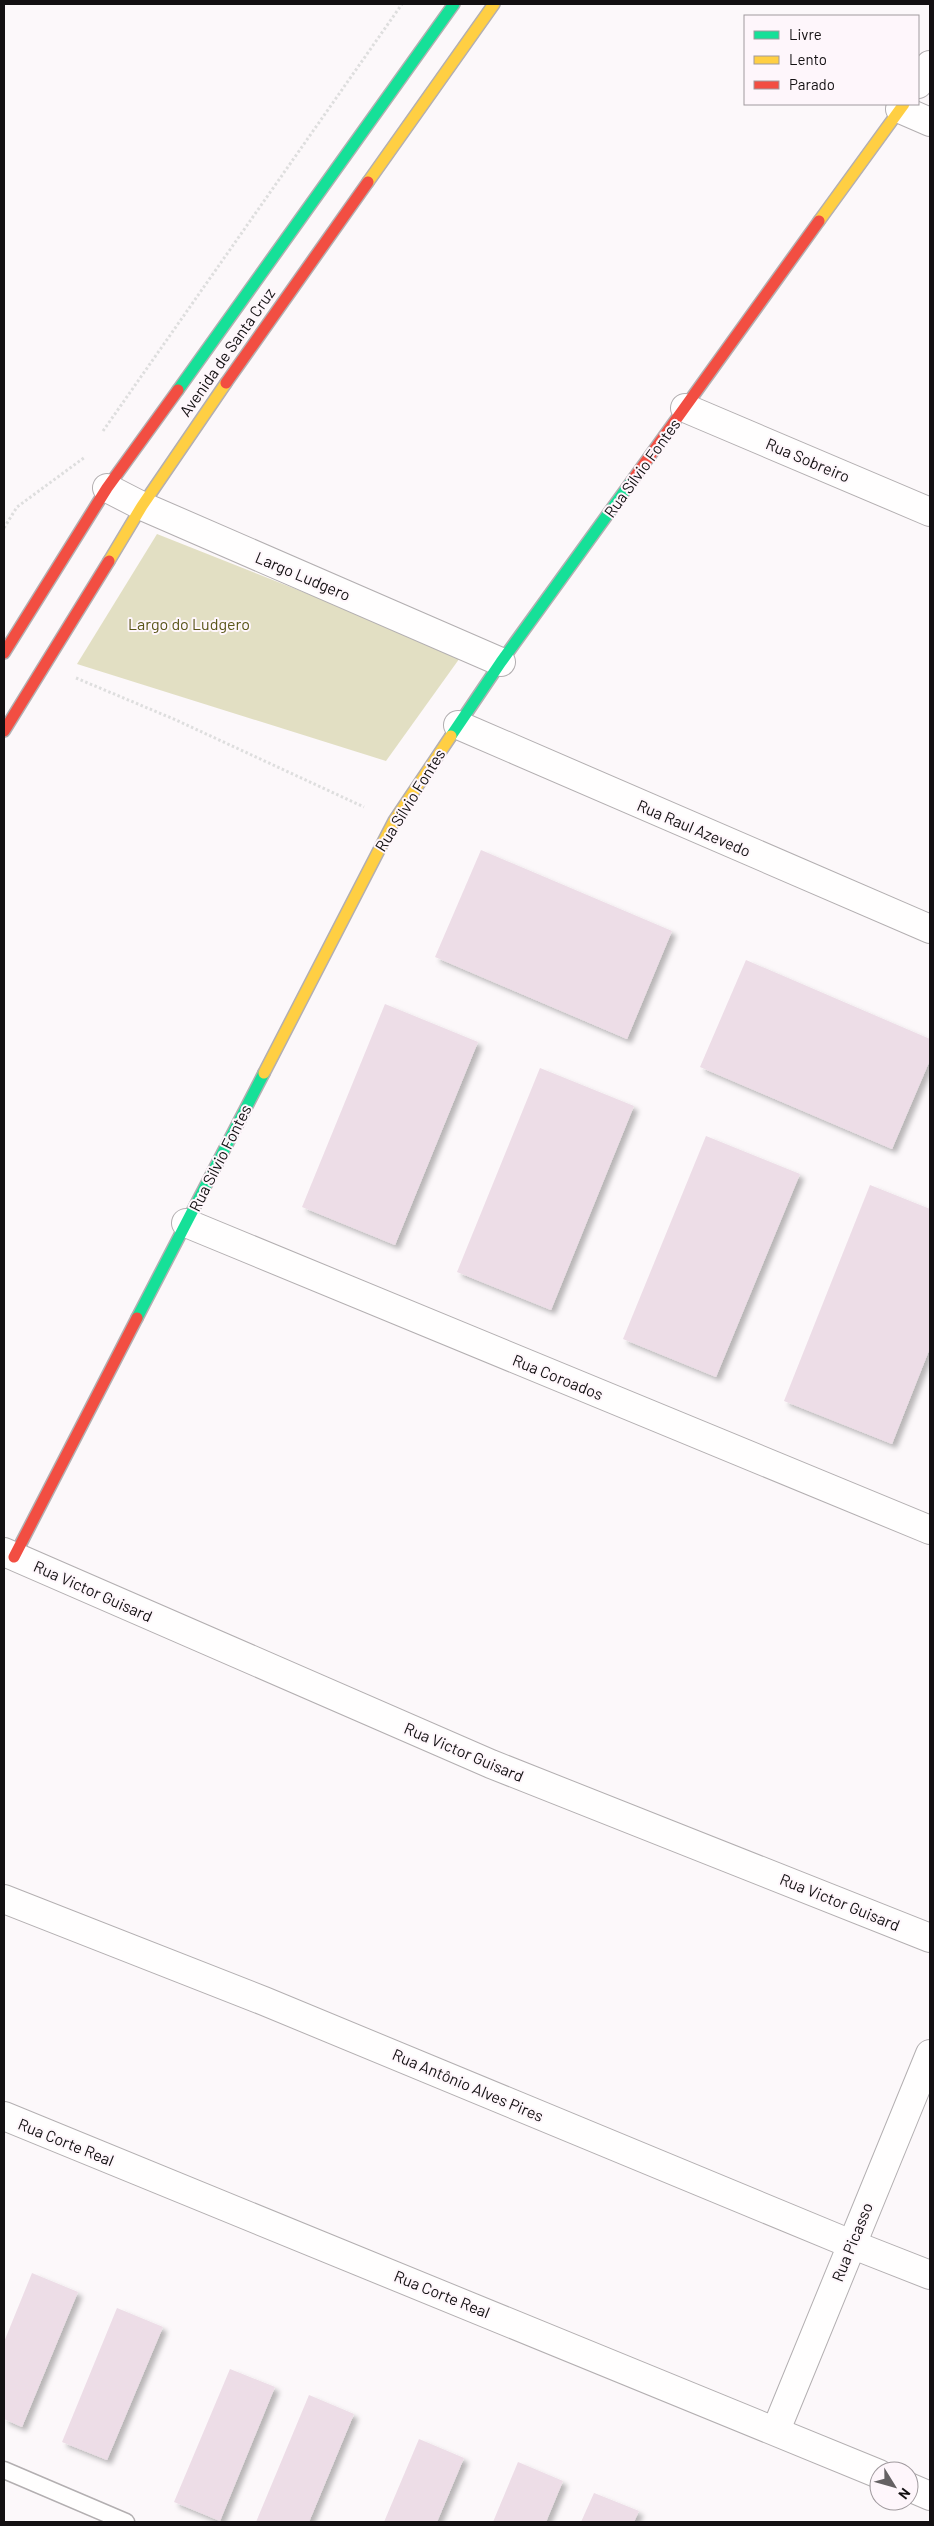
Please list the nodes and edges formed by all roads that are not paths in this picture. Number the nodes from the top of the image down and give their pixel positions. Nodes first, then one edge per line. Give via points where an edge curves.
1 (454, 4) edge
2 (494, 4) edge
3 (930, 65) edge
4 (919, 82) edge
5 (902, 107) edge
6 (930, 122) edge
7 (685, 408) junction
8 (107, 488) junction
9 (142, 506) junction
10 (930, 512) edge
11 (4, 653) edge
12 (501, 662) junction
13 (458, 725) junction
14 (4, 731) edge
15 (930, 930) edge
16 (186, 1223) junction
17 (930, 1530) edge
18 (9, 1554) edge
19 (4, 1899) edge
20 (930, 1938) edge
21 (930, 2054) edge
22 (4, 2116) edge
23 (851, 2244) junction
24 (930, 2275) edge
25 (776, 2430) junction
26 (4, 2470) edge
27 (869, 2470) edge
28 (126, 2522) edge

1 - 8 street, Avenida de Santa Cruz
2 - 9 street, Avenida de Santa Cruz via 296,281
3 - 4 street
5 - 6 street
5 - 7 street, Rua Sílvio Fontes
7 - 10 street, Rua Sobreiro
7 - 12 street, Rua Sílvio Fontes
8 - 9 street, Largo Ludgero
8 - 11 street, Avenida de Santa Cruz
9 - 12 street, Largo Ludgero
9 - 14 street, Avenida de Santa Cruz
12 - 13 street, Rua Sílvio Fontes
13 - 15 street, Rua Raul Azevedo
13 - 16 street, Rua Sílvio Fontes via 394,821
16 - 17 street, Rua Coroados
16 - 18 street, Rua Sílvio Fontes
18 - 20 street, Rua Victor Guisard via 491,1764
19 - 23 street, Rua Antônio Alves Pires via 264,2001
21 - 23 street, Rua Picasso
22 - 25 street, Rua Corte Real
23 - 24 street, Rua Antônio Alves Pires
23 - 25 street, Rua Picasso
25 - 27 street, Rua Corte Real
26 - 28 lane

